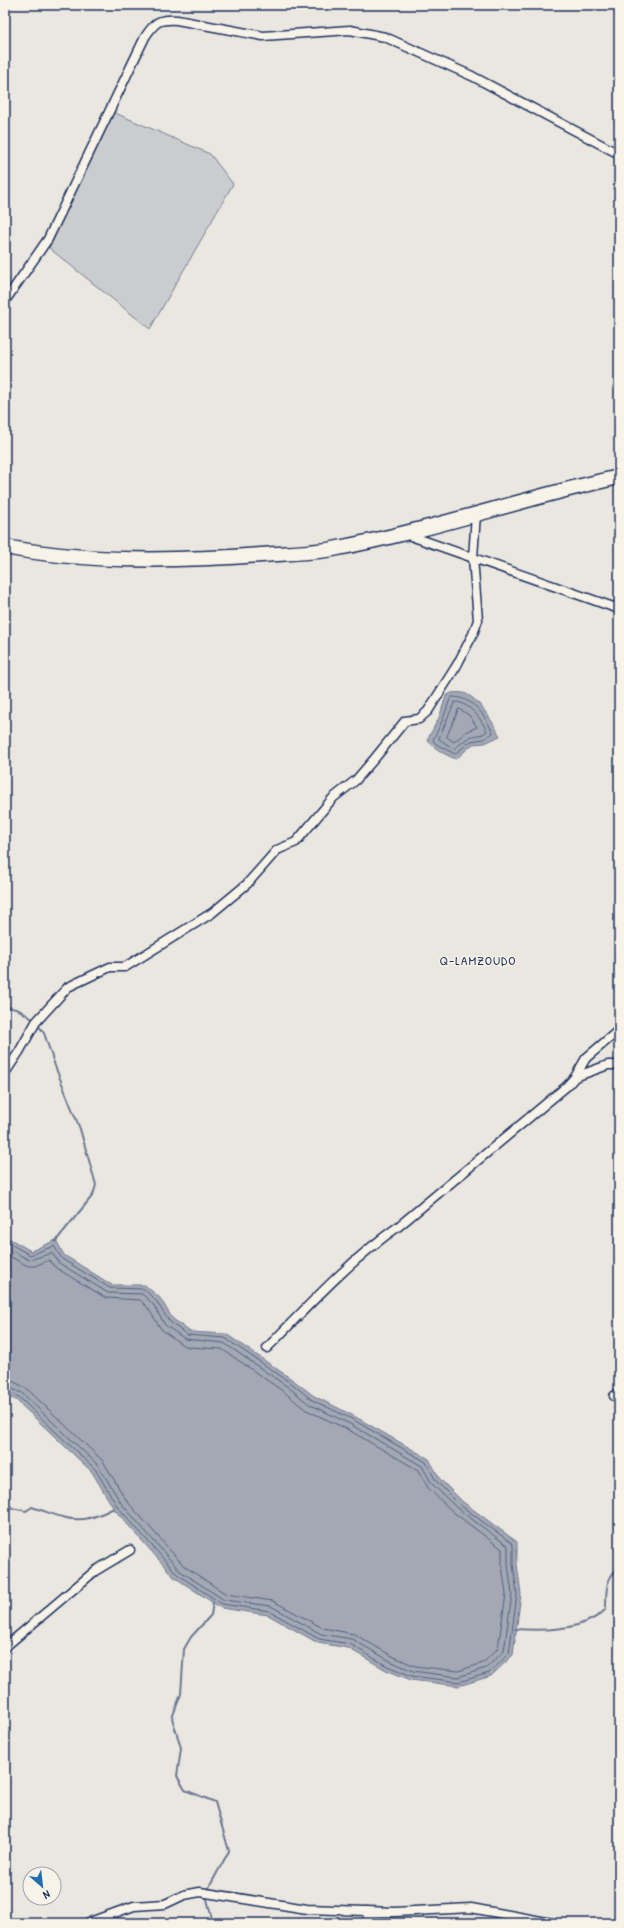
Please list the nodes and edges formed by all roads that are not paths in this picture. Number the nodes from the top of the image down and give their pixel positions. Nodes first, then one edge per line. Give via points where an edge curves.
1 (619, 154) edge
2 (5, 301) edge
3 (619, 477) edge
4 (476, 514) junction
5 (402, 533) junction
6 (5, 546) edge
7 (472, 558) junction
8 (619, 609) edge
9 (619, 1030) edge
10 (619, 1065) edge
11 (5, 1074) edge
12 (575, 1077) junction
13 (267, 1348) dead end
14 (130, 1550) dead end
15 (5, 1647) edge
16 (367, 1911) junction
17 (514, 1919) edge
18 (86, 1923) edge
19 (369, 1923) edge
20 (552, 1923) edge

1 - 2 street via 472,76 385,37 350,30 263,36 165,19 154,23 145,37 48,239
3 - 4 highway
4 - 5 highway
4 - 7 street
5 - 6 highway via 332,549 192,560 102,558
5 - 7 street
7 - 8 street
7 - 11 street via 478,620 457,665 428,710 419,719 405,721 356,780 333,798 296,842 278,850 247,884 212,913 125,967 110,967 68,987 36,1022
9 - 12 street via 586,1058
10 - 12 street via 608,1065
12 - 13 street via 346,1268
14 - 15 street via 95,1571
16 - 17 street via 471,1908
16 - 18 street via 307,1909 200,1892 184,1895 165,1904 134,1906
16 - 19 street
17 - 20 street

